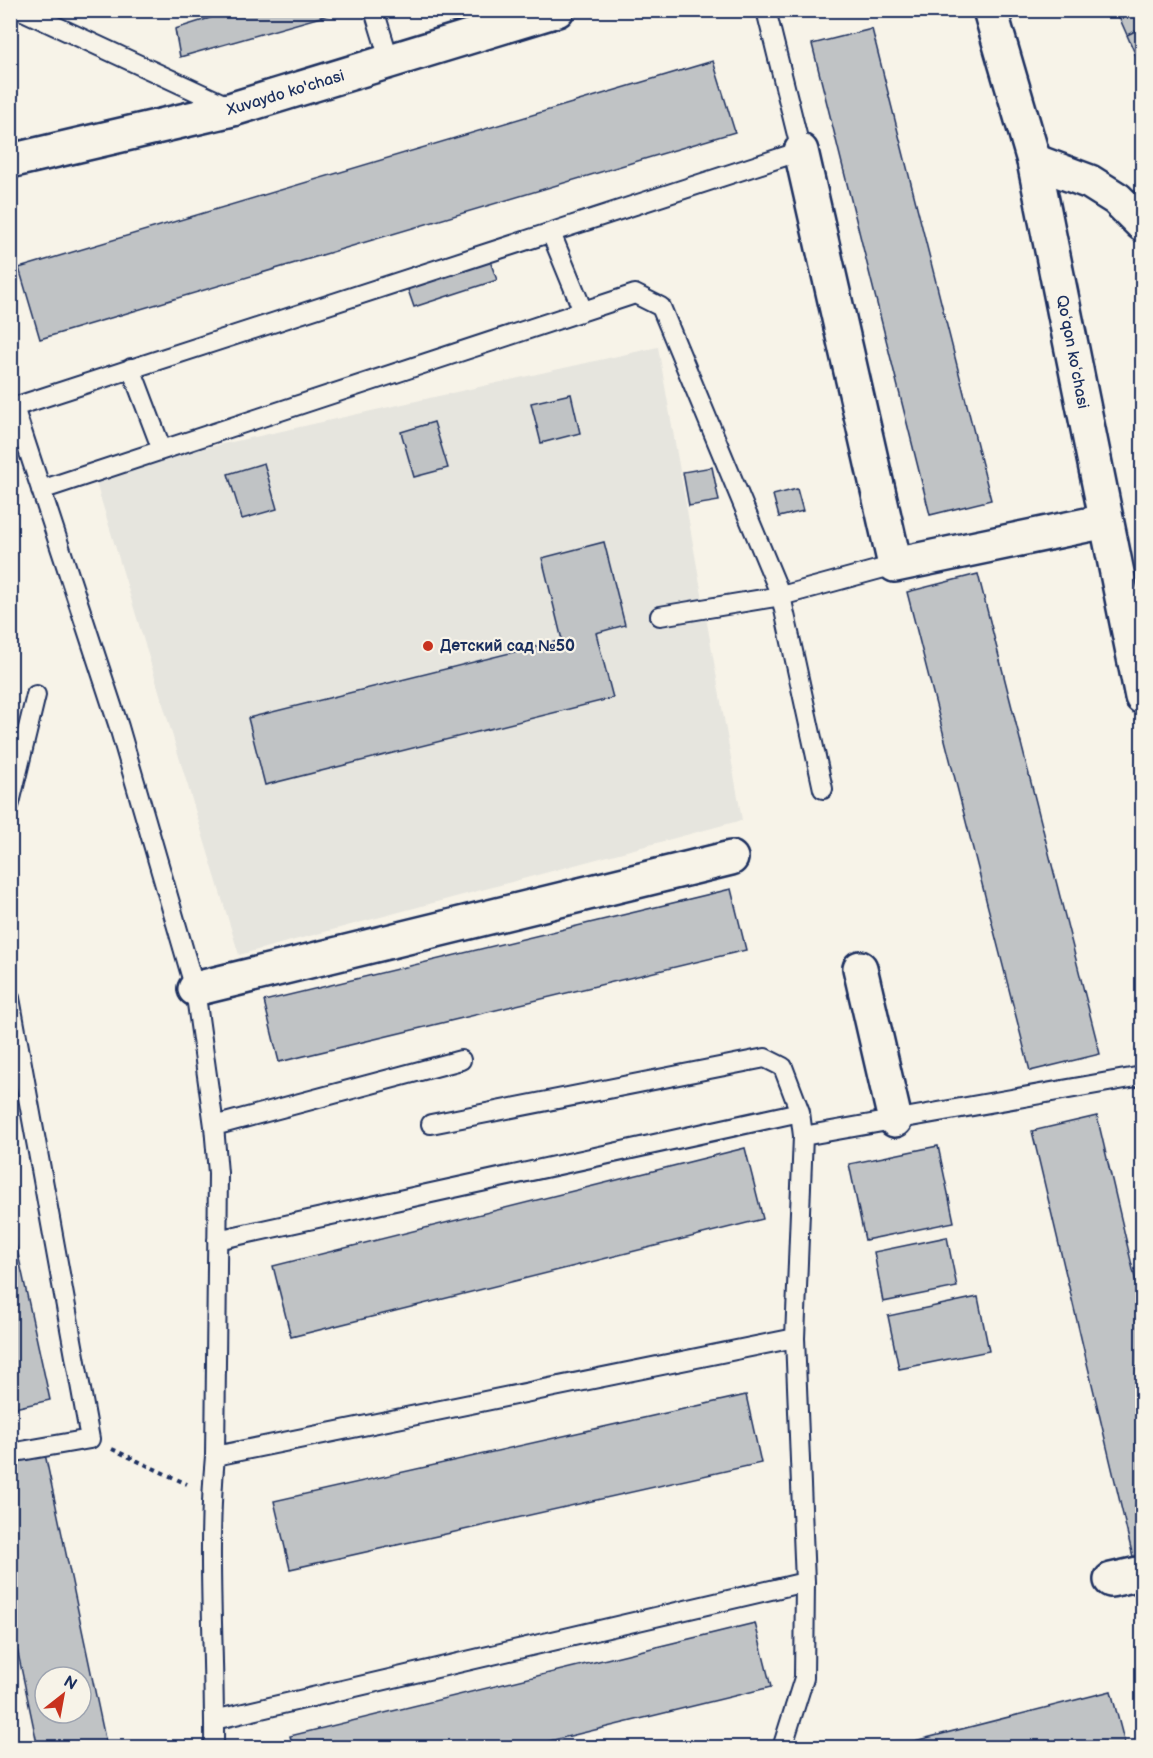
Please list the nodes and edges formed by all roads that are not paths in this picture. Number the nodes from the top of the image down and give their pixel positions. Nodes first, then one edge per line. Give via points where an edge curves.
1 (21, 10) edge
2 (374, 10) edge
3 (557, 10) edge
4 (766, 10) edge
5 (990, 10) edge
6 (390, 62) junction
7 (233, 109) junction
8 (801, 151) junction
9 (10, 161) edge
10 (1034, 161) junction
11 (1143, 224) edge
12 (550, 232) junction
13 (583, 311) junction
14 (131, 368) junction
15 (12, 400) edge
16 (162, 450) junction
17 (41, 490) junction
18 (1106, 521) junction
19 (895, 565) junction
20 (781, 596) junction
21 (660, 616) dead end
22 (36, 695) dead end
23 (1143, 697) edge
24 (823, 789) dead end
25 (10, 803) edge
26 (731, 858) dead end
27 (860, 968) dead end
28 (195, 989) junction
29 (10, 998) edge
30 (461, 1060) dead end
31 (1143, 1077) edge
32 (800, 1112) junction
33 (895, 1120) junction
34 (431, 1124) dead end
35 (214, 1126) junction
36 (803, 1136) junction
37 (217, 1240) junction
38 (795, 1338) junction
39 (10, 1453) edge
40 (215, 1456) junction
41 (1143, 1573) edge
42 (1111, 1580) dead end
43 (805, 1582) junction
44 (214, 1720) junction
45 (214, 1748) edge
46 (782, 1748) edge

1 - 7 lane
2 - 6 lane
3 - 6 street, Xuvaydo ko'chasi
4 - 8 lane
5 - 10 street, Qoʻqon koʻchasi
6 - 7 street, Xuvaydo ko'chasi
7 - 9 street, Xuvaydo ko'chasi
8 - 12 lane
8 - 19 street
10 - 11 street via 1090,182 1117,199
10 - 18 street, Qoʻqon koʻchasi
12 - 13 lane
12 - 14 lane
13 - 16 lane
13 - 20 lane via 635,294 661,307
14 - 15 lane
14 - 16 lane
15 - 17 lane
16 - 17 lane
17 - 28 lane via 119,727
18 - 19 street
18 - 23 street, Qoʻqon koʻchasi
19 - 20 lane
20 - 21 lane
20 - 24 lane
22 - 25 lane
26 - 28 street
27 - 33 street
28 - 35 lane
29 - 39 lane via 90,1439
30 - 35 lane
31 - 33 lane
32 - 34 lane via 783,1067 765,1058
32 - 36 lane
32 - 37 lane
33 - 36 lane
35 - 37 lane
36 - 38 lane
37 - 40 lane
38 - 40 lane
38 - 43 lane
40 - 44 lane via 210,1557
41 - 42 street
43 - 44 lane
43 - 46 lane via 804,1678
44 - 45 lane

